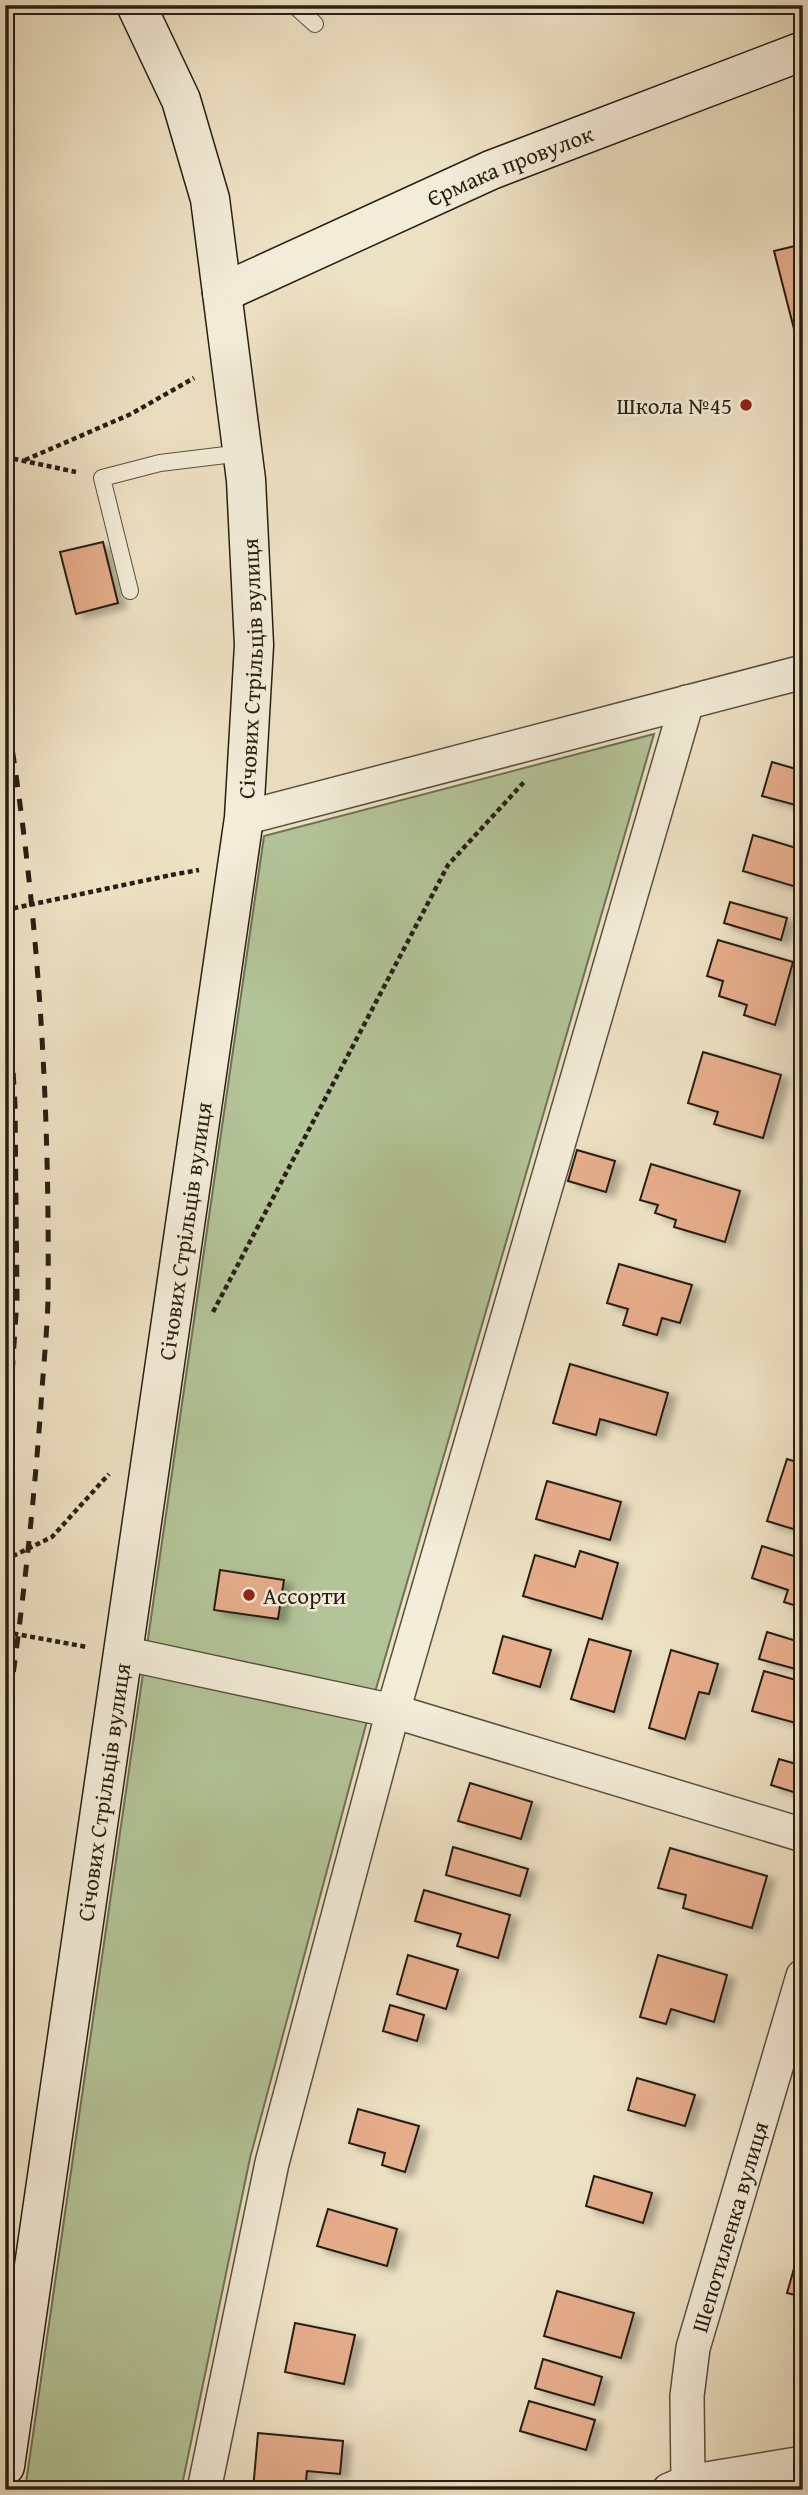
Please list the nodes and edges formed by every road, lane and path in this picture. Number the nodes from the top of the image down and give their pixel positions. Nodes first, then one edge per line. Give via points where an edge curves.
1 (136, 5) edge
2 (294, 5) edge
3 (315, 24) dead end
4 (803, 51) edge
5 (222, 293) junction
6 (230, 358) junction
7 (242, 453) junction
8 (5, 457) edge
9 (25, 460) junction
10 (102, 478) junction
11 (130, 591) dead end
12 (803, 672) edge
13 (687, 702) junction
14 (570, 732) junction
15 (244, 818) junction
16 (171, 875) dead end
17 (5, 910) edge
18 (208, 1322) dead end
19 (113, 1469) dead end
20 (5, 1560) edge
21 (5, 1632) edge
22 (123, 1653) junction
23 (393, 1711) junction
24 (803, 1835) edge
25 (803, 1976) edge
26 (803, 2463) edge
27 (5, 2466) edge
28 (678, 2486) edge
29 (204, 2490) edge

1 - 5 street, Січових Стрільців вулиця via 181,100 210,199
2 - 3 lane
4 - 5 street, Єрмака провулок via 491,170
5 - 6 street, Січових Стрільців вулиця
6 - 7 street, Січових Стрільців вулиця
6 - 9 path via 131,414
7 - 10 lane via 160,463
7 - 15 street, Січових Стрільців вулиця via 254,645
8 - 9 path
9 - 10 path
10 - 11 lane
12 - 13 street
13 - 14 street
13 - 23 street
14 - 15 street
14 - 18 path via 448,865
15 - 22 street, Січових Стрільців вулиця
16 - 17 path, bridge
19 - 20 path via 52,1537
21 - 22 path
22 - 23 street
22 - 27 street, Січових Стрільців вулиця
23 - 24 street
23 - 29 street via 271,2164
25 - 28 street, Шепотиленка вулиця via 693,2348
26 - 28 street

